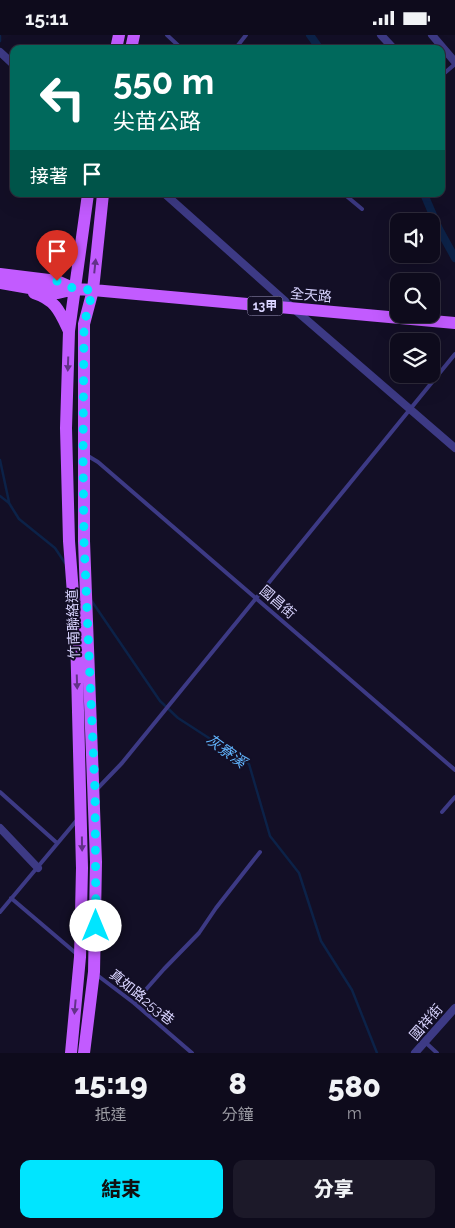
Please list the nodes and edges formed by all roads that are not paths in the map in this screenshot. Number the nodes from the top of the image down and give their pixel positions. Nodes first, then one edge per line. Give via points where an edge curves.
1 (167, 35) edge
2 (381, 35) edge
3 (432, 35) edge
4 (178, 45) edge
5 (390, 45) edge
6 (440, 45) edge
7 (445, 51) edge
8 (0, 53) edge
9 (10, 62) edge
10 (455, 63) edge
11 (445, 72) edge
12 (88, 197) edge
13 (103, 197) edge
14 (169, 197) edge
15 (348, 197) edge
16 (362, 209) dead end
17 (3, 279) edge
18 (75, 289) junction
19 (93, 290) junction
20 (294, 309) junction
21 (455, 323) edge
22 (69, 331) junction
23 (455, 355) edge
24 (410, 409) junction
25 (455, 448) edge
26 (83, 454) junction
27 (256, 598) junction
28 (82, 634) junction
29 (455, 770) edge
30 (0, 792) edge
31 (92, 795) junction
32 (455, 797) edge
33 (84, 811) junction
34 (442, 812) dead end
35 (0, 828) edge
36 (57, 843) junction
37 (260, 852) dead end
38 (38, 868) junction
39 (12, 898) junction
40 (0, 912) edge
41 (82, 960) junction
42 (91, 970) junction
43 (134, 1003) junction
44 (455, 1008) edge
45 (425, 1042) junction
46 (71, 1053) edge
47 (84, 1053) edge
48 (192, 1053) edge
49 (415, 1053) edge
50 (437, 1053) edge

1 - 4 lane
2 - 5 street
3 - 6 street
7 - 10 street
8 - 9 street
10 - 11 lane
12 - 18 main road, 竹南聯絡道
19 -> 13 main road, 竹南聯絡道
14 - 20 street
15 - 16 lane
17 - 18 main road, 13甲 via 57,281
17 - 22 main road via 47,298 60,312
18 - 19 main road, 全天路 / 13甲
18 - 22 main road, 竹南聯絡道
19 - 20 main road, 全天路 / 13甲
19 - 26 main road, 竹南聯絡道 via 84,324
20 - 21 main road, 全天路 / 13甲
20 - 24 street
22 -> 28 main road, 竹南聯絡道 via 66,439 69,541
23 - 24 lane
24 - 25 street
24 - 27 lane
26 - 27 lane, 國昌街 via 98,462
26 - 28 main road, 竹南聯絡道
27 - 29 lane, 國昌街
27 - 31 lane via 122,763
28 - 31 main road, 竹南聯絡道
28 -> 33 main road, 竹南聯絡道
30 - 36 lane
31 - 42 main road, 竹南聯絡道 via 96,871
32 - 34 lane
33 - 36 lane
33 -> 41 main road, 竹南聯絡道
35 - 38 street
36 - 38 lane
37 - 43 lane via 199,933
38 - 39 lane
39 - 40 lane
39 - 41 lane
41 -> 46 main road, 竹南聯絡道
42 - 43 lane, 真如路253巷
42 - 47 main road, 竹南聯絡道
43 - 48 lane, 真如路253巷
44 - 45 street, 國祥街
45 - 49 street, 國祥街
45 - 50 lane

